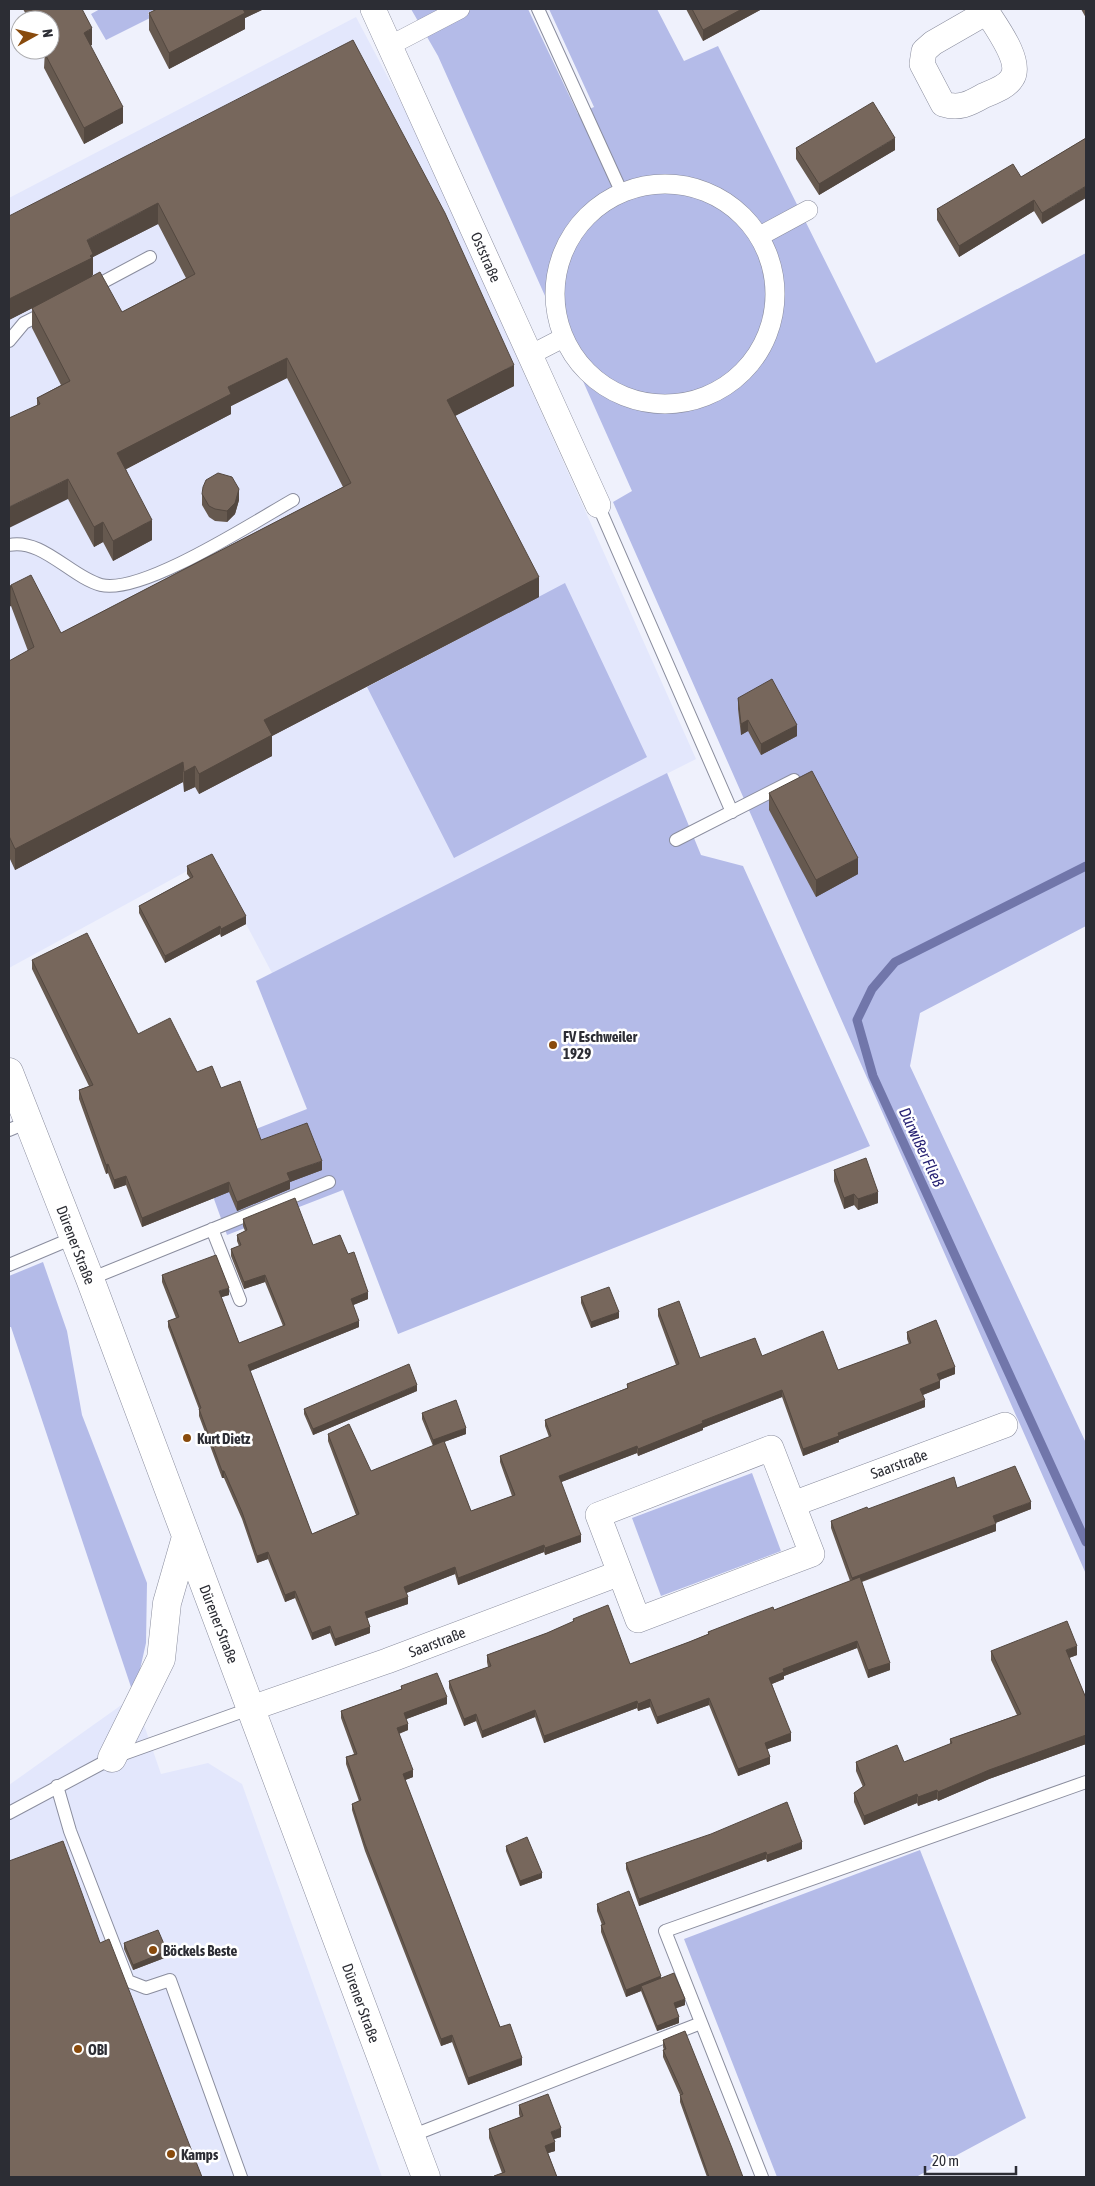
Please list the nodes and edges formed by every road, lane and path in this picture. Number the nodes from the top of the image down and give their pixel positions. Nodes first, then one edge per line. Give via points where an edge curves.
1 (374, 9) edge
2 (460, 9) edge
3 (538, 9) edge
4 (391, 45) junction
5 (621, 191) junction
6 (808, 210) dead end
7 (760, 236) junction
8 (150, 257) dead end
9 (74, 297) edge
10 (58, 305) edge
11 (562, 338) junction
12 (9, 341) edge
13 (530, 355) junction
14 (293, 500) dead end
15 (598, 505) joint
16 (9, 545) edge
17 (800, 778) edge
18 (732, 812) junction
19 (676, 840) dead end
20 (9, 1072) edge
21 (18, 1126) edge
22 (329, 1182) dead end
23 (212, 1229) junction
24 (73, 1238) junction
25 (9, 1265) edge
26 (90, 1279) junction
27 (240, 1300) dead end
28 (1005, 1425) dead end
29 (793, 1504) junction
30 (186, 1538) junction
31 (620, 1573) junction
32 (252, 1708) junction
33 (112, 1758) junction
34 (1086, 1782) edge
35 (57, 1786) junction
36 (9, 1813) edge
37 (701, 2023) junction
38 (411, 2136) junction
39 (241, 2177) edge
40 (426, 2177) edge
41 (762, 2177) edge

1 - 4 street, Oststraße
2 - 4 street
3 - 5 lane
4 - 13 street, Oststraße
5 - 7 street via 672,182 701,188 736,209
5 - 11 street via 589,212 572,232 560,254 554,309
6 - 7 street
7 - 11 street via 773,266 774,314 767,338 754,360 729,385 692,402 659,405 622,396 584,370
8 - 9 lane
10 - 12 lane via 24,323
11 - 13 street
13 - 15 street, Oststraße
14 - 16 lane via 175,566 115,587 87,579 25,545
15 - 18 lane
17 - 18 lane
18 - 19 lane
20 - 21 main road, Dürener Straße
21 - 24 main road, Dürener Straße
22 - 23 lane
23 - 26 lane
23 - 27 lane
24 - 25 lane
24 - 26 main road, Dürener Straße
26 - 30 main road, Dürener Straße
28 - 29 street, Saarstraße
29 - 31 street via 812,1554 638,1620
29 - 31 street via 771,1448 598,1515
30 - 32 main road, Dürener Straße
30 - 33 main road via 167,1602 162,1659
31 - 32 street, Saarstraße
32 - 33 lane
32 - 38 main road, Dürener Straße
33 - 35 lane
34 - 37 lane via 665,1931
35 - 36 lane
35 - 39 lane via 70,1831 128,1981 146,1988 170,1980
37 - 38 lane
37 - 41 lane
38 - 40 main road, Dürener Straße

